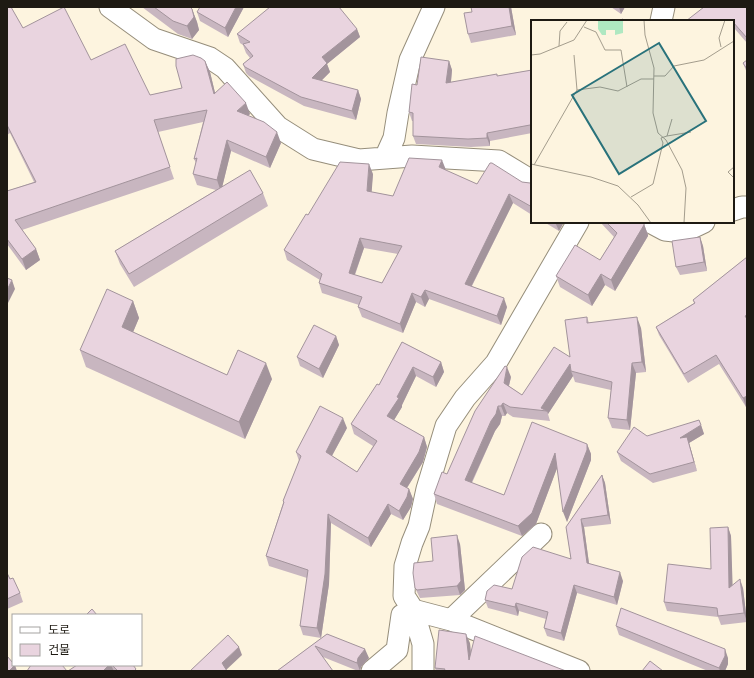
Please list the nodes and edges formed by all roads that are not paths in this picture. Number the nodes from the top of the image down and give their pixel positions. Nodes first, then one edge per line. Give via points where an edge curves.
1 (110, 7) edge
2 (434, 7) edge
3 (664, 7) edge
4 (661, 20) edge
5 (385, 158) junction
6 (531, 180) edge
7 (747, 207) edge
8 (734, 210) edge
9 (577, 223) edge
10 (652, 223) edge
11 (702, 223) edge
12 (542, 534) dead end
13 (413, 610) junction
14 (451, 620) junction
15 (372, 671) edge
16 (423, 671) edge
17 (579, 671) edge

1 - 5 street via 154,39 210,58 225,68 278,127 313,149 359,160
2 - 5 street via 410,60 394,138
3 - 4 street
5 - 6 street via 412,156 499,161
7 - 8 street
9 - 13 street via 496,363 464,398 446,426 419,526 405,566 404,596
10 - 11 street via 665,230 683,232
12 - 14 street
13 - 14 street
13 - 15 street via 402,615 397,650
13 - 16 street via 423,644
14 - 17 street

